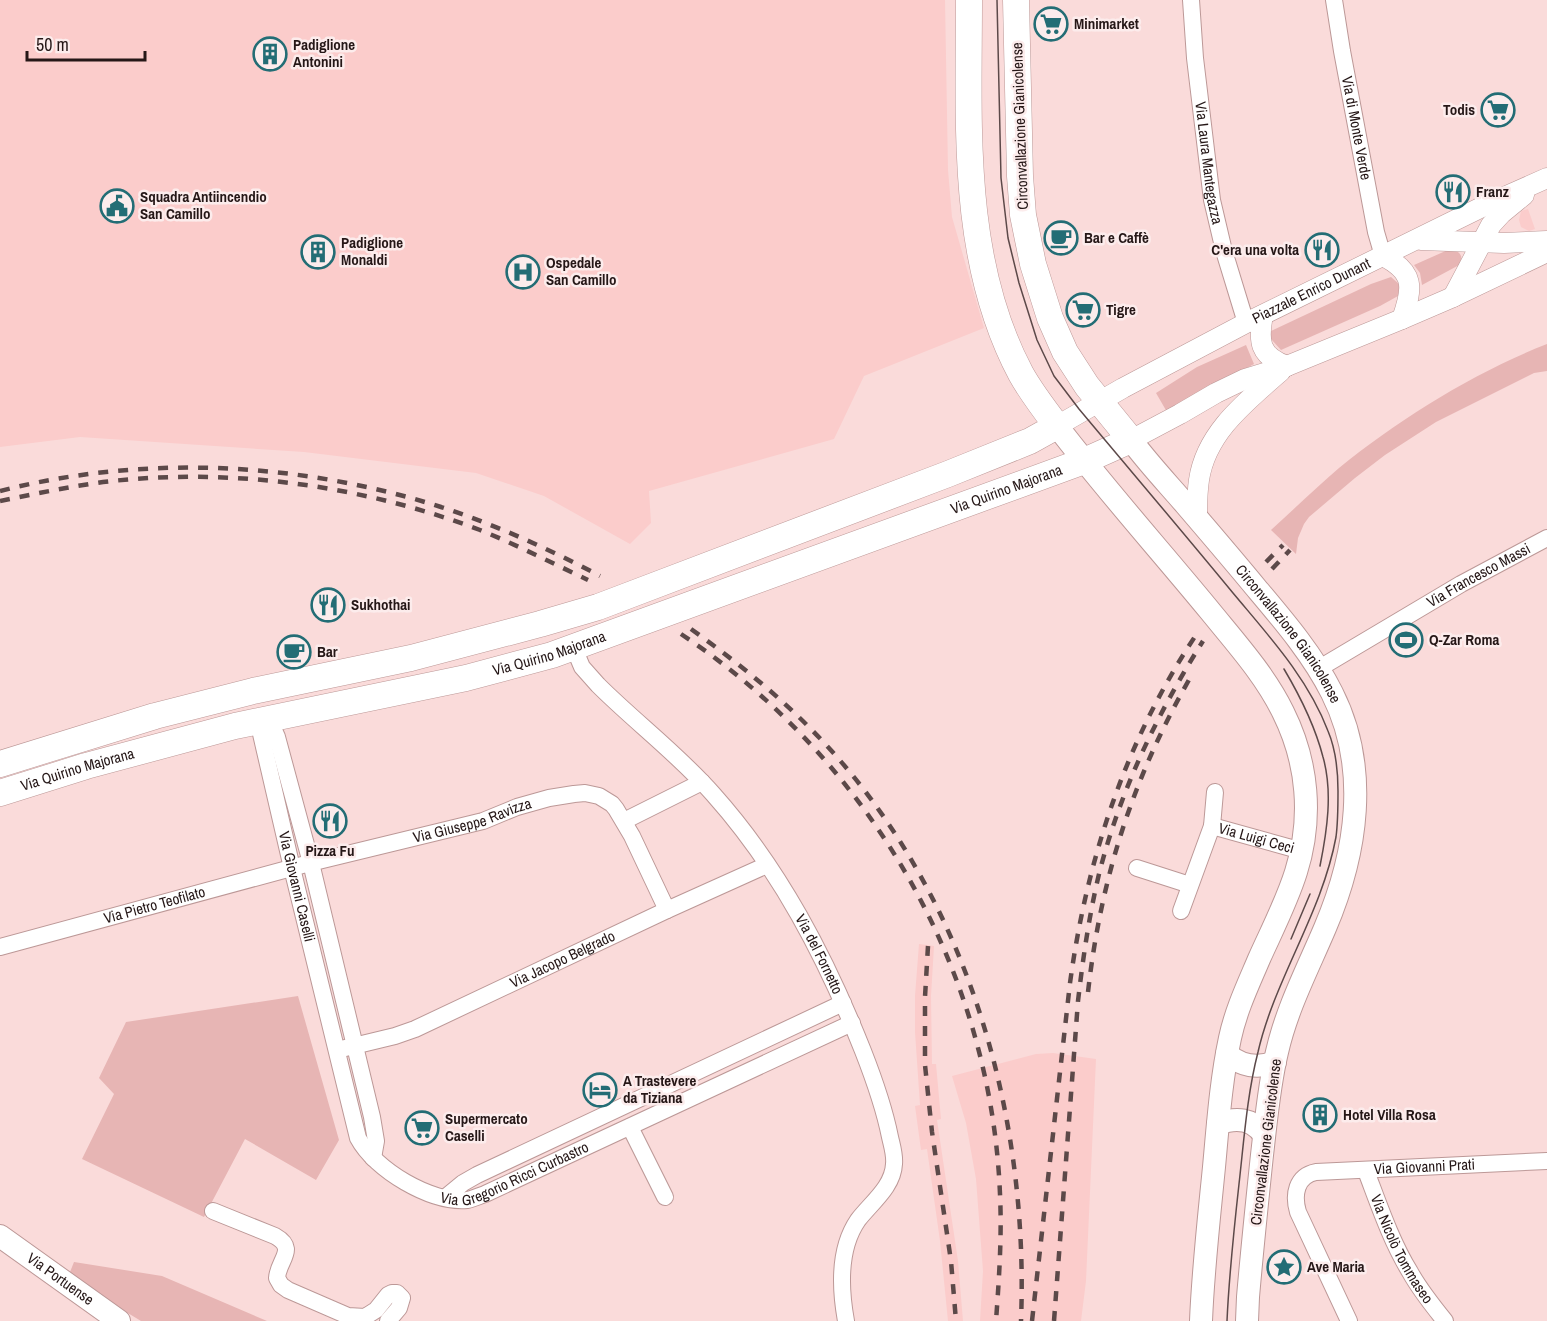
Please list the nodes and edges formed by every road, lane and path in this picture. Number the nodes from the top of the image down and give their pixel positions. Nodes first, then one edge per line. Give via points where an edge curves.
1 (969, 0) edge
2 (1016, 0) edge
3 (1191, 0) edge
4 (1334, 0) edge
5 (1543, 180) edge
6 (1513, 205) junction
7 (1418, 239) junction
8 (1537, 242) edge
9 (1482, 243) junction
10 (1547, 252) edge
11 (1383, 256) junction
12 (1453, 297) junction
13 (1254, 319) junction
14 (1402, 319) junction
15 (1287, 366) junction
16 (1099, 402) junction
17 (1057, 426) junction
18 (1131, 440) junction
19 (1084, 461) junction
20 (1197, 518) junction
21 (1547, 538) edge
22 (598, 607) junction
23 (477, 641) junction
24 (574, 648) junction
25 (1318, 669) junction
26 (457, 680) junction
27 (253, 691) junction
28 (264, 720) junction
29 (0, 764) edge
30 (702, 782) junction
31 (1215, 792) dead end
32 (0, 793) edge
33 (624, 821) junction
34 (1212, 826) junction
35 (1302, 851) junction
36 (311, 863) junction
37 (767, 865) junction
38 (292, 868) junction
39 (1137, 868) dead end
40 (1190, 885) junction
41 (667, 910) junction
42 (1181, 911) dead end
43 (0, 947) edge
44 (843, 1003) junction
45 (852, 1023) junction
46 (355, 1045) junction
47 (337, 1050) junction
48 (1227, 1054) junction
49 (1275, 1062) junction
50 (607, 1113) junction
51 (1218, 1124) junction
52 (623, 1131) junction
53 (1264, 1135) junction
54 (373, 1158) junction
55 (1547, 1161) edge
56 (1366, 1171) junction
57 (446, 1197) junction
58 (665, 1197) dead end
59 (213, 1210) dead end
60 (0, 1236) edge
61 (119, 1321) edge
62 (388, 1321) edge
63 (846, 1321) edge
64 (1200, 1321) edge
65 (1247, 1321) edge
66 (1349, 1321) edge
67 (1445, 1321) edge

1 - 17 main road via 971,178 980,249 990,293 1012,356 1032,393
2 - 16 main road, Circonvallazione Gianicolense via 1019,167 1028,240 1056,334 1075,370
3 - 13 street, Via Laura Mantegazza via 1212,200 1224,252
4 - 11 street, Via di Monte Verde via 1371,210
5 - 6 street, Piazzale Enrico Dunant
5 - 7 street, Piazzale Enrico Dunant
6 - 8 street via 1509,219 1512,229 1518,237
6 - 9 street, Piazzale Enrico Dunant via 1496,219
7 - 9 street
7 - 11 street, Piazzale Enrico Dunant
8 - 9 street
9 - 12 street, Piazzale Enrico Dunant
10 - 12 street
11 - 13 street, Piazzale Enrico Dunant
11 - 14 street via 1399,266 1408,279 1409,297
12 - 14 street
13 - 15 street via 1264,350 1271,359
13 - 16 street, Piazzale Enrico Dunant
14 - 15 street
15 - 18 street via 1245,379
15 - 20 street via 1234,413 1220,432 1201,471
16 - 17 street, Piazzale Enrico Dunant
16 - 18 main road, Circonvallazione Gianicolense
17 - 19 main road
17 - 22 main road, Via Quirino Majorana via 959,470
18 - 19 main road
18 - 20 main road, Circonvallazione Gianicolense
19 - 24 main road, Via Quirino Majorana
19 - 35 main road via 1229,635 1277,700 1297,745 1304,775 1307,813
20 - 25 main road, Circonvallazione Gianicolense via 1277,612
21 - 25 street, Via Francesco Massi
22 - 23 main road, Via Quirino Majorana
22 - 24 main road via 579,627
23 - 26 main road via 479,657 471,670
23 - 27 main road, Via Quirino Majorana
24 - 26 main road, Via Quirino Majorana
24 - 30 street, Via del Fornetto via 582,667 598,685
25 - 49 main road, Circonvallazione Gianicolense via 1340,709 1352,753 1354,829 1338,895 1288,1014
26 - 28 main road, Via Quirino Majorana
27 - 28 main road
27 - 29 main road, Via Quirino Majorana via 155,716
28 - 32 main road, Via Quirino Majorana via 86,766
28 - 36 street, Via Giovanni Caselli via 277,737
28 - 38 street, Via Giovanni Caselli
30 - 33 street
30 - 37 street, Via del Fornetto
31 - 34 street
33 - 36 street, Via Giuseppe Ravizza via 605,799 574,794
33 - 41 street, Via Giuseppe Ravizza
34 - 35 street, Via Luigi Ceci
34 - 40 street
35 - 48 main road via 1239,1008
36 - 38 street, Via Pietro Teofilato
36 - 46 street, Via Giovanni Caselli
37 - 41 street, Via Jacopo Belgrado
37 - 44 street, Via del Fornetto via 809,932
38 - 43 street, Via Pietro Teofilato
38 - 47 street, Via Giovanni Caselli
39 - 40 street
40 - 42 street
41 - 46 street, Via Jacopo Belgrado via 415,1029
44 - 45 street, Via del Fornetto
44 - 50 street, Via Gregorio Ricci Curbastro
45 - 52 street, Via Gregorio Ricci Curbastro
45 - 63 street, Via del Fornetto via 883,1107 894,1163 888,1185 854,1226 848,1242 842,1281
46 - 47 street
46 - 54 street, Via Giovanni Caselli via 375,1133
47 - 54 street, Via Giovanni Caselli via 355,1129 362,1146
48 - 49 main road via 1254,1066
48 - 51 main road
49 - 53 main road, Circonvallazione Gianicolense
50 - 52 street, Via Gregorio Ricci Curbastro
50 - 57 street, Via Gregorio Ricci Curbastro via 477,1175
51 - 53 main road via 1246,1120
51 - 64 main road
52 - 57 street, Via Gregorio Ricci Curbastro via 485,1194 466,1200
52 - 58 street
53 - 65 main road, Circonvallazione Gianicolense
54 - 57 street via 408,1183
55 - 56 street, Via Giovanni Prati
56 - 66 street, Via Giovanni Prati via 1316,1172 1304,1177 1296,1190 1296,1207
56 - 67 street, Via Nicolò Tommaseo via 1409,1272
59 - 62 street via 283,1242 287,1250 277,1278 284,1288 297,1294 348,1316 366,1317 388,1295 397,1293 402,1298 399,1308
60 - 61 main road, Via Portuense

